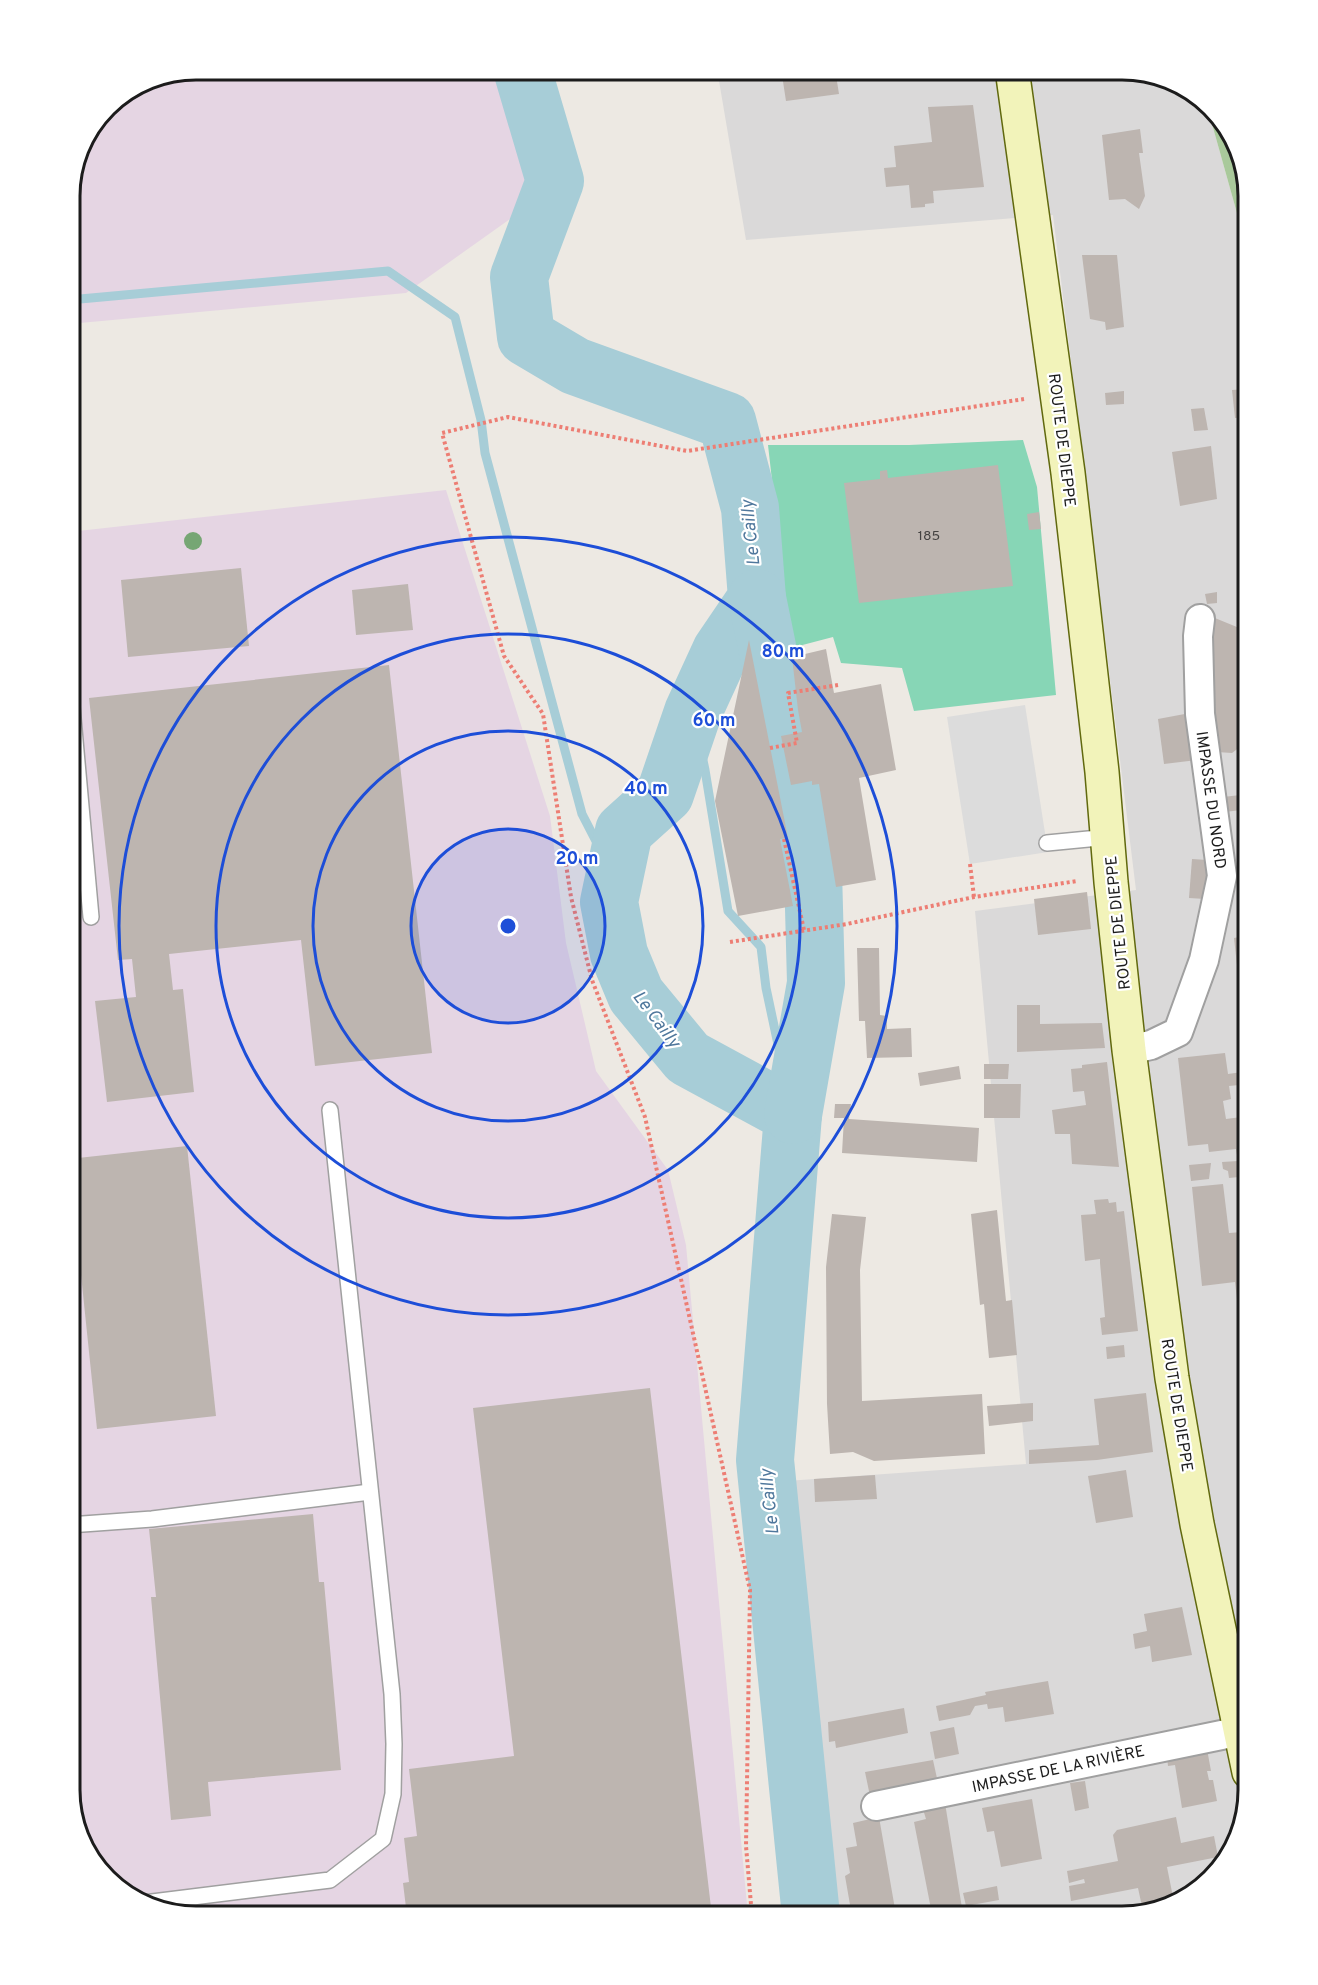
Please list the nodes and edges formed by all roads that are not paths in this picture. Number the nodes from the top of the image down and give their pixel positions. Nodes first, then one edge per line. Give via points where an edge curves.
1 (1013, 80) edge
2 (1200, 619) dead end
3 (80, 791) edge
4 (1109, 837) junction
5 (1047, 843) dead end
6 (91, 917) dead end
7 (1129, 1050) junction
8 (330, 1110) dead end
9 (370, 1492) junction
10 (79, 1524) edge
11 (1238, 1654) edge
12 (1227, 1670) junction
13 (1238, 1718) edge
14 (1238, 1732) edge
15 (876, 1806) dead end
16 (162, 1901) edge

1 - 4 main road, ROUTE DE DIEPPE via 1058,396
2 - 7 street, IMPASSE DU NORD via 1200,714 1222,876 1204,960 1178,1032
3 - 6 lane
4 - 5 lane
4 - 7 main road, ROUTE DE DIEPPE
7 - 12 main road, ROUTE DE DIEPPE via 1172,1378
8 - 9 lane
9 - 10 lane
9 - 16 lane via 394,1744 393,1794 383,1839 330,1880
11 - 12 lane
12 - 13 main road, ROUTE DE DIEPPE
14 - 15 street, IMPASSE DE LA RIVIÈRE

